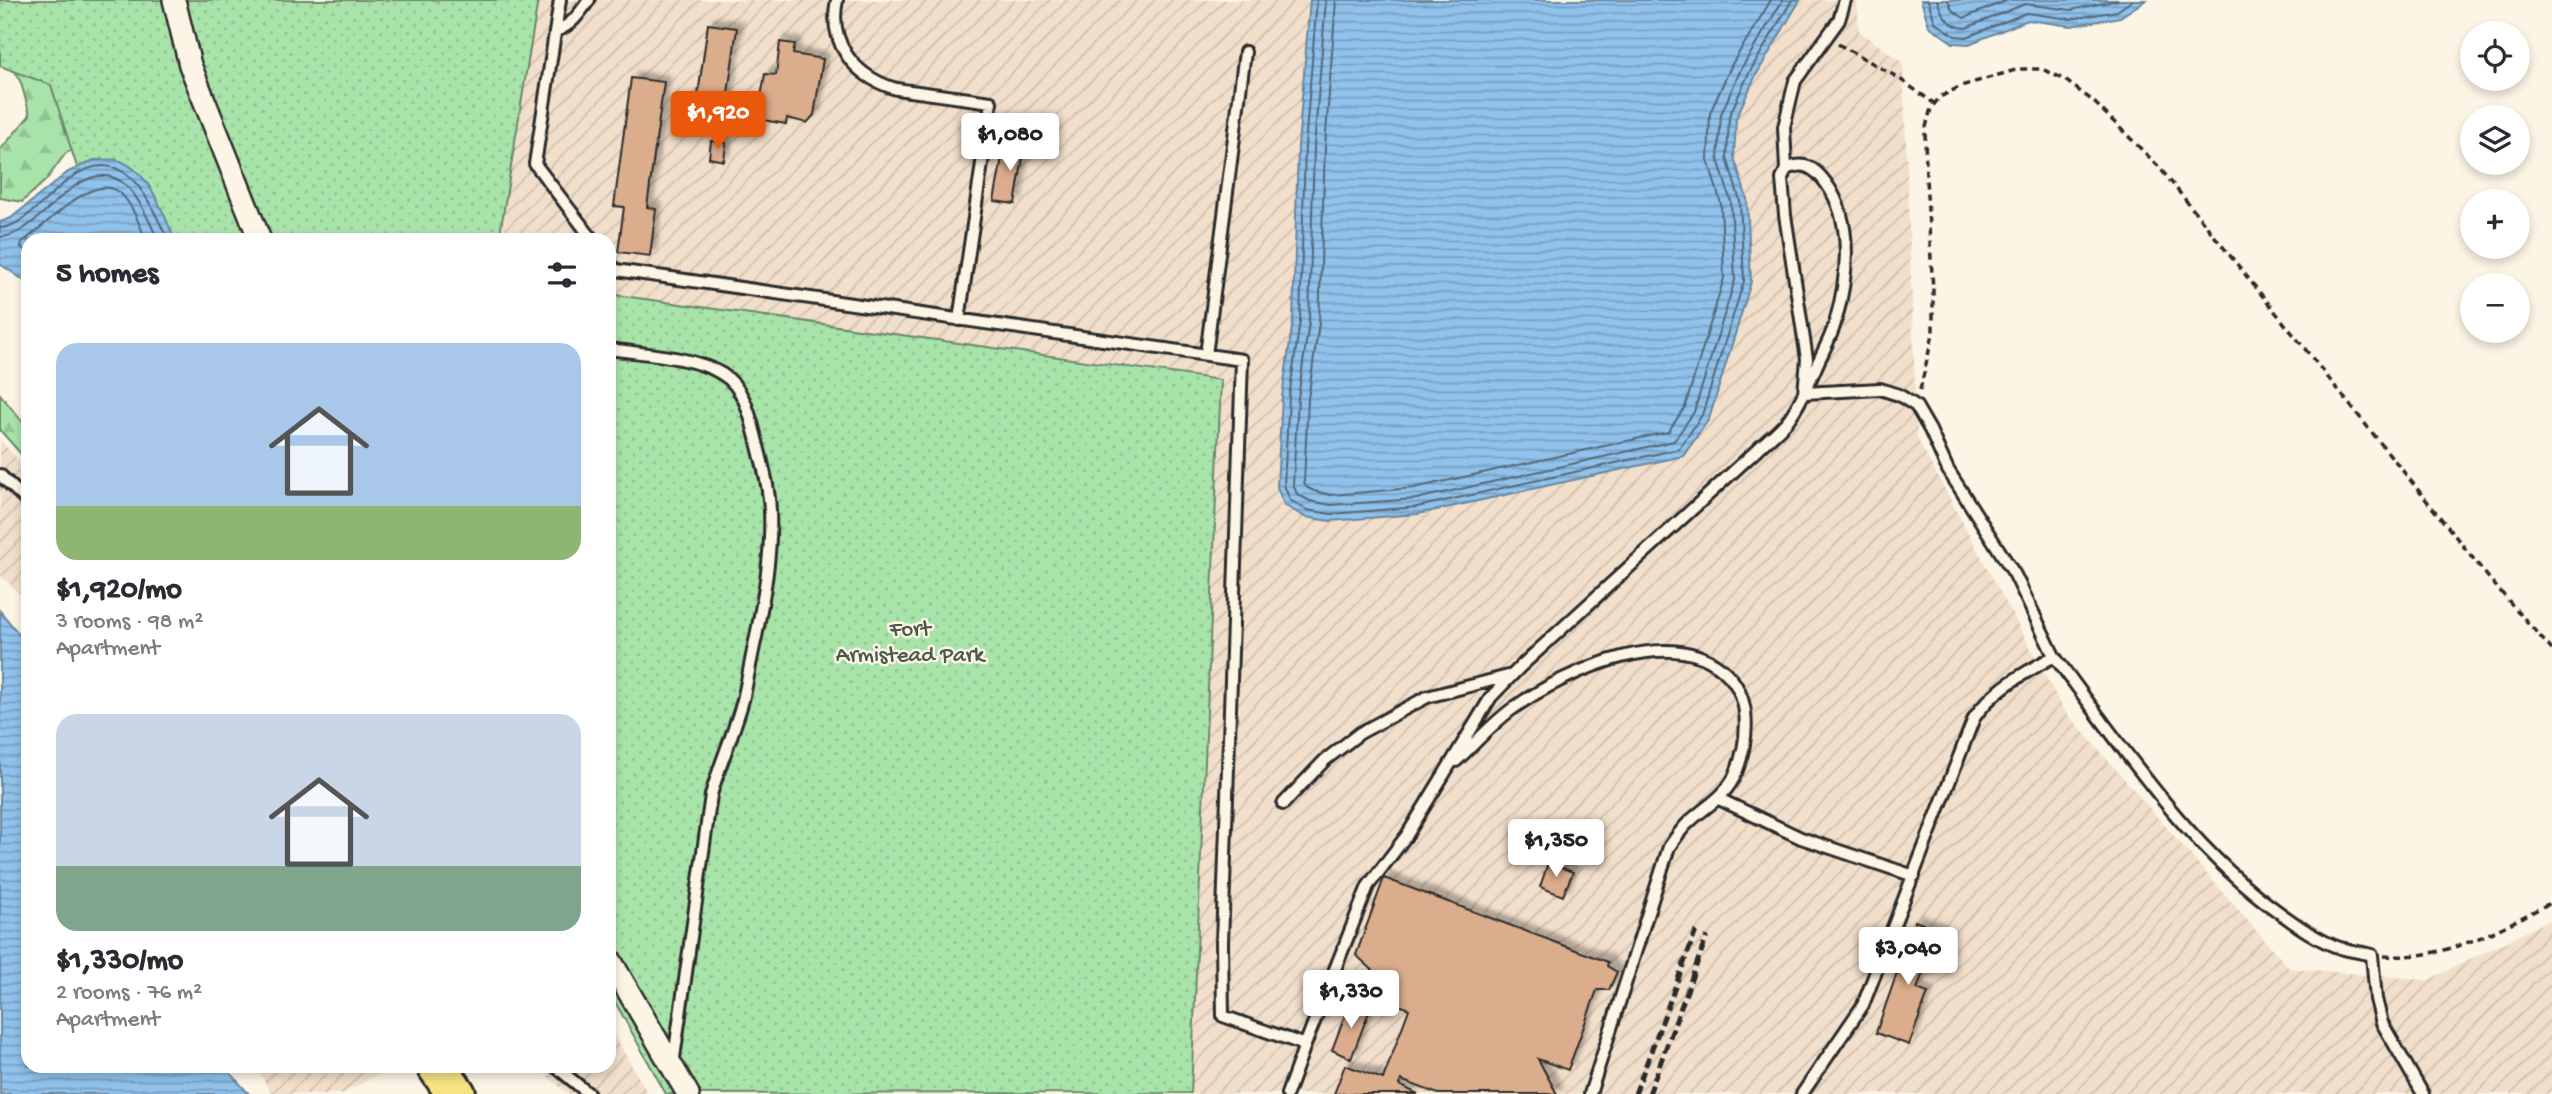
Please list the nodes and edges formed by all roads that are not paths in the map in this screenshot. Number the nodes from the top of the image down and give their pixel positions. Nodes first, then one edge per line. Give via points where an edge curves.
1 (174, 0) edge
2 (561, 0) edge
3 (589, 0) edge
4 (837, 0) edge
5 (1845, 0) edge
6 (556, 32) junction
7 (1245, 52) dead end
8 (1786, 169) junction
9 (257, 233) edge
10 (588, 233) edge
11 (616, 270) edge
12 (959, 320) junction
13 (616, 350) edge
14 (1206, 355) junction
15 (1804, 393) junction
16 (0, 475) edge
17 (21, 495) edge
18 (2054, 656) junction
19 (1512, 675) junction
20 (1444, 772) junction
21 (1719, 799) junction
22 (1283, 804) dead end
23 (1914, 876) junction
24 (616, 970) edge
25 (1305, 1045) junction
26 (673, 1068) junction
27 (412, 1073) edge
28 (442, 1073) edge
29 (564, 1073) edge
30 (426, 1094) edge
31 (456, 1094) edge
32 (589, 1094) edge
33 (688, 1094) edge
34 (1287, 1094) edge
35 (1590, 1094) edge
36 (1802, 1094) edge
37 (2423, 1094) edge

1 - 9 street via 190,65
2 - 6 lane
3 - 6 lane via 577,17
4 - 12 lane via 839,45 849,61 870,78 894,88 991,102
5 - 8 lane via 1839,20 1795,80 1784,127
6 - 10 lane via 535,164
7 - 14 lane
8 - 15 lane via 1782,179 1785,215 1807,359
8 - 15 lane via 1808,165 1818,171 1835,196 1846,251 1835,324
11 - 12 lane
12 - 14 lane
13 - 26 lane via 699,363 724,375 740,391 764,468 770,510 767,582 743,699 711,795
14 - 25 lane via 1242,360 1223,1016
15 - 18 lane via 1880,389 1916,406 1948,470 2015,575
15 - 19 lane via 1788,419 1757,450
16 - 17 lane
18 - 23 lane via 2004,685 1974,718
18 - 37 lane via 2197,840 2256,897 2339,947 2372,955 2382,1024
19 - 20 lane via 1491,697
19 - 22 lane via 1427,697 1360,733 1325,760
20 - 21 lane via 1513,708 1550,684 1635,653 1670,650 1694,653 1721,667 1738,687 1745,707 1745,741 1735,774
20 - 25 lane via 1407,835 1368,886
21 - 23 lane via 1801,838
21 - 35 lane via 1688,823 1669,847
23 - 36 lane via 1863,1005
24 - 26 street
25 - 34 lane
26 - 33 street
27 - 30 highway
28 - 31 highway
29 - 32 lane

